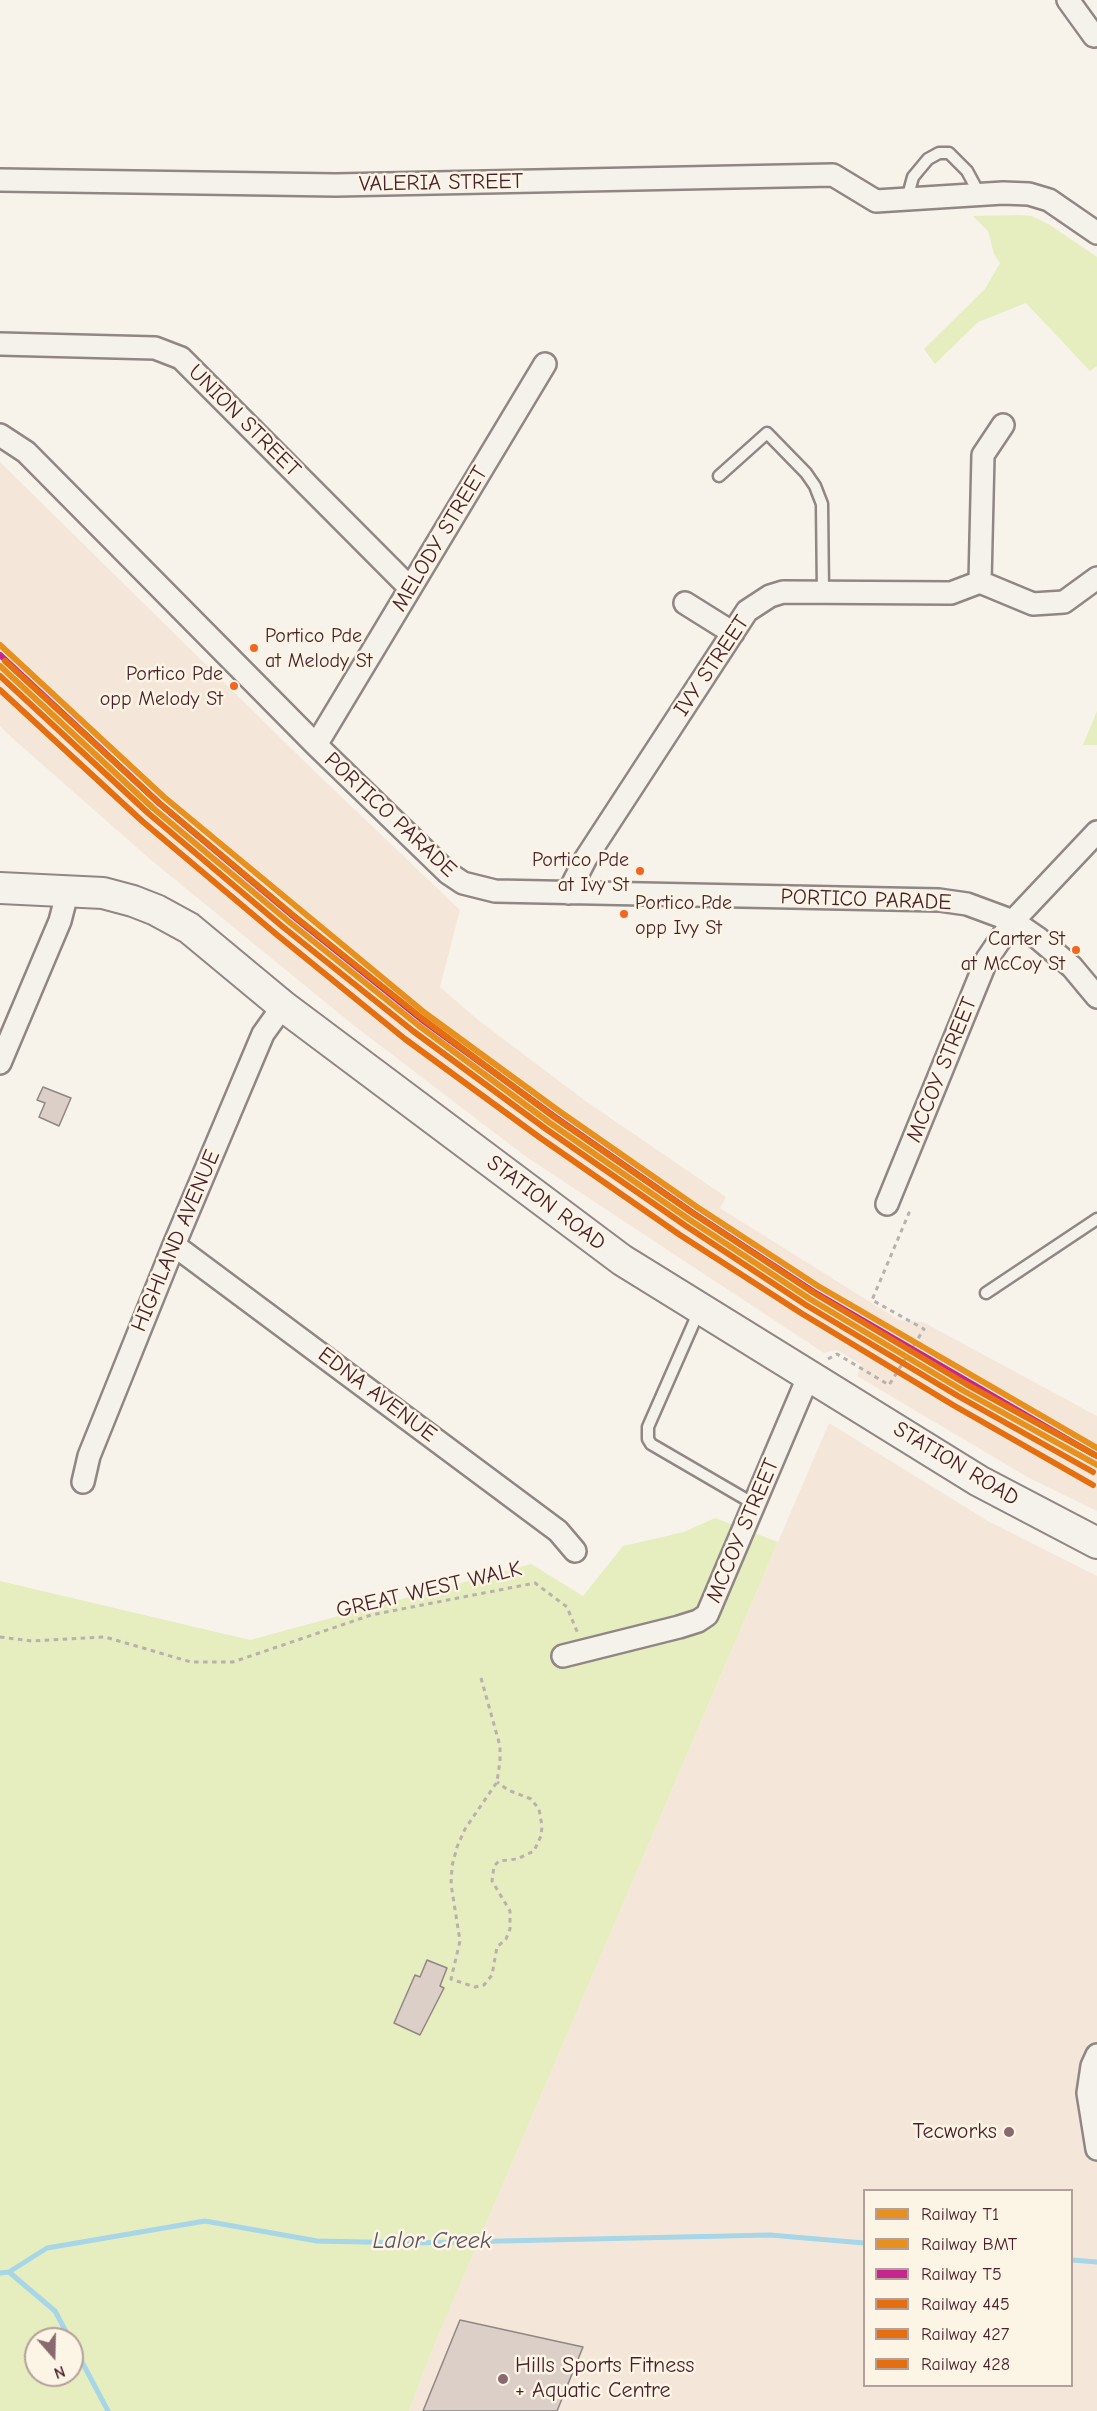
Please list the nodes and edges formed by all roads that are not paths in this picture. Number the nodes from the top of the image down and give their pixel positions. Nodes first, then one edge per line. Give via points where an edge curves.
1 (1068, 0) edge
2 (1094, 36) dead end
3 (0, 180) edge
4 (980, 195) junction
5 (908, 199) junction
6 (1097, 233) edge
7 (0, 344) edge
8 (545, 364) dead end
9 (1003, 425) dead end
10 (0, 435) edge
11 (719, 476) dead end
12 (1097, 578) edge
13 (980, 582) junction
14 (410, 588) junction
15 (823, 592) junction
16 (685, 603) dead end
17 (733, 633) junction
18 (316, 745) junction
19 (1097, 832) edge
20 (0, 888) edge
21 (68, 890) junction
22 (568, 893) junction
23 (1013, 921) junction
24 (1097, 997) edge
25 (283, 1006) junction
26 (0, 1063) edge
27 (887, 1204) road end
28 (1097, 1219) edge
29 (174, 1245) junction
30 (986, 1293) dead end
31 (700, 1308) junction
32 (809, 1375) junction
33 (83, 1482) dead end
34 (754, 1504) junction
35 (1097, 1543) edge
36 (575, 1551) dead end
37 (563, 1656) dead end
38 (1097, 2055) edge
39 (1097, 2149) edge

1 - 2 street
3 - 5 street, VALERIA STREET via 336,185 833,176 876,201
4 - 5 street
4 - 5 lane via 967,171 949,153 939,153 928,159 913,177
4 - 6 street via 1029,194 1049,200
7 - 14 street, UNION STREET via 155,348 181,358
8 - 14 street, MELODY STREET
9 - 13 street via 983,455
10 - 18 street, PORTICO PARADE via 26,452
11 - 15 lane via 767,433 806,473 822,504
12 - 13 street via 1064,602 1033,604
13 - 15 street, IVY STREET via 951,593
14 - 18 street, MELODY STREET
15 - 17 street, IVY STREET via 783,592 770,596 747,611
16 - 17 street
17 - 22 street, IVY STREET via 586,858
18 - 22 street, PORTICO PARADE via 463,883 495,891
19 - 23 street, MCCOY STREET
20 - 21 main road, STATION ROAD
21 - 25 main road, STATION ROAD via 103,893 156,910 189,928
21 - 26 street via 60,921
22 - 23 street, PORTICO PARADE via 939,900 967,904
23 - 24 street, PORTICO PARADE via 1056,952
23 - 27 street, MCCOY STREET via 987,959
25 - 29 street, HIGHLAND AVENUE via 263,1034
25 - 31 main road, STATION ROAD via 622,1260
28 - 30 lane
29 - 33 street, HIGHLAND AVENUE via 89,1455
29 - 36 street, EDNA AVENUE via 558,1531
31 - 32 main road, STATION ROAD
31 - 34 lane via 648,1427 648,1439
32 - 34 street, MCCOY STREET
32 - 35 main road, STATION ROAD via 980,1481
34 - 37 street, MCCOY STREET via 707,1615 679,1628
38 - 39 street via 1088,2093

